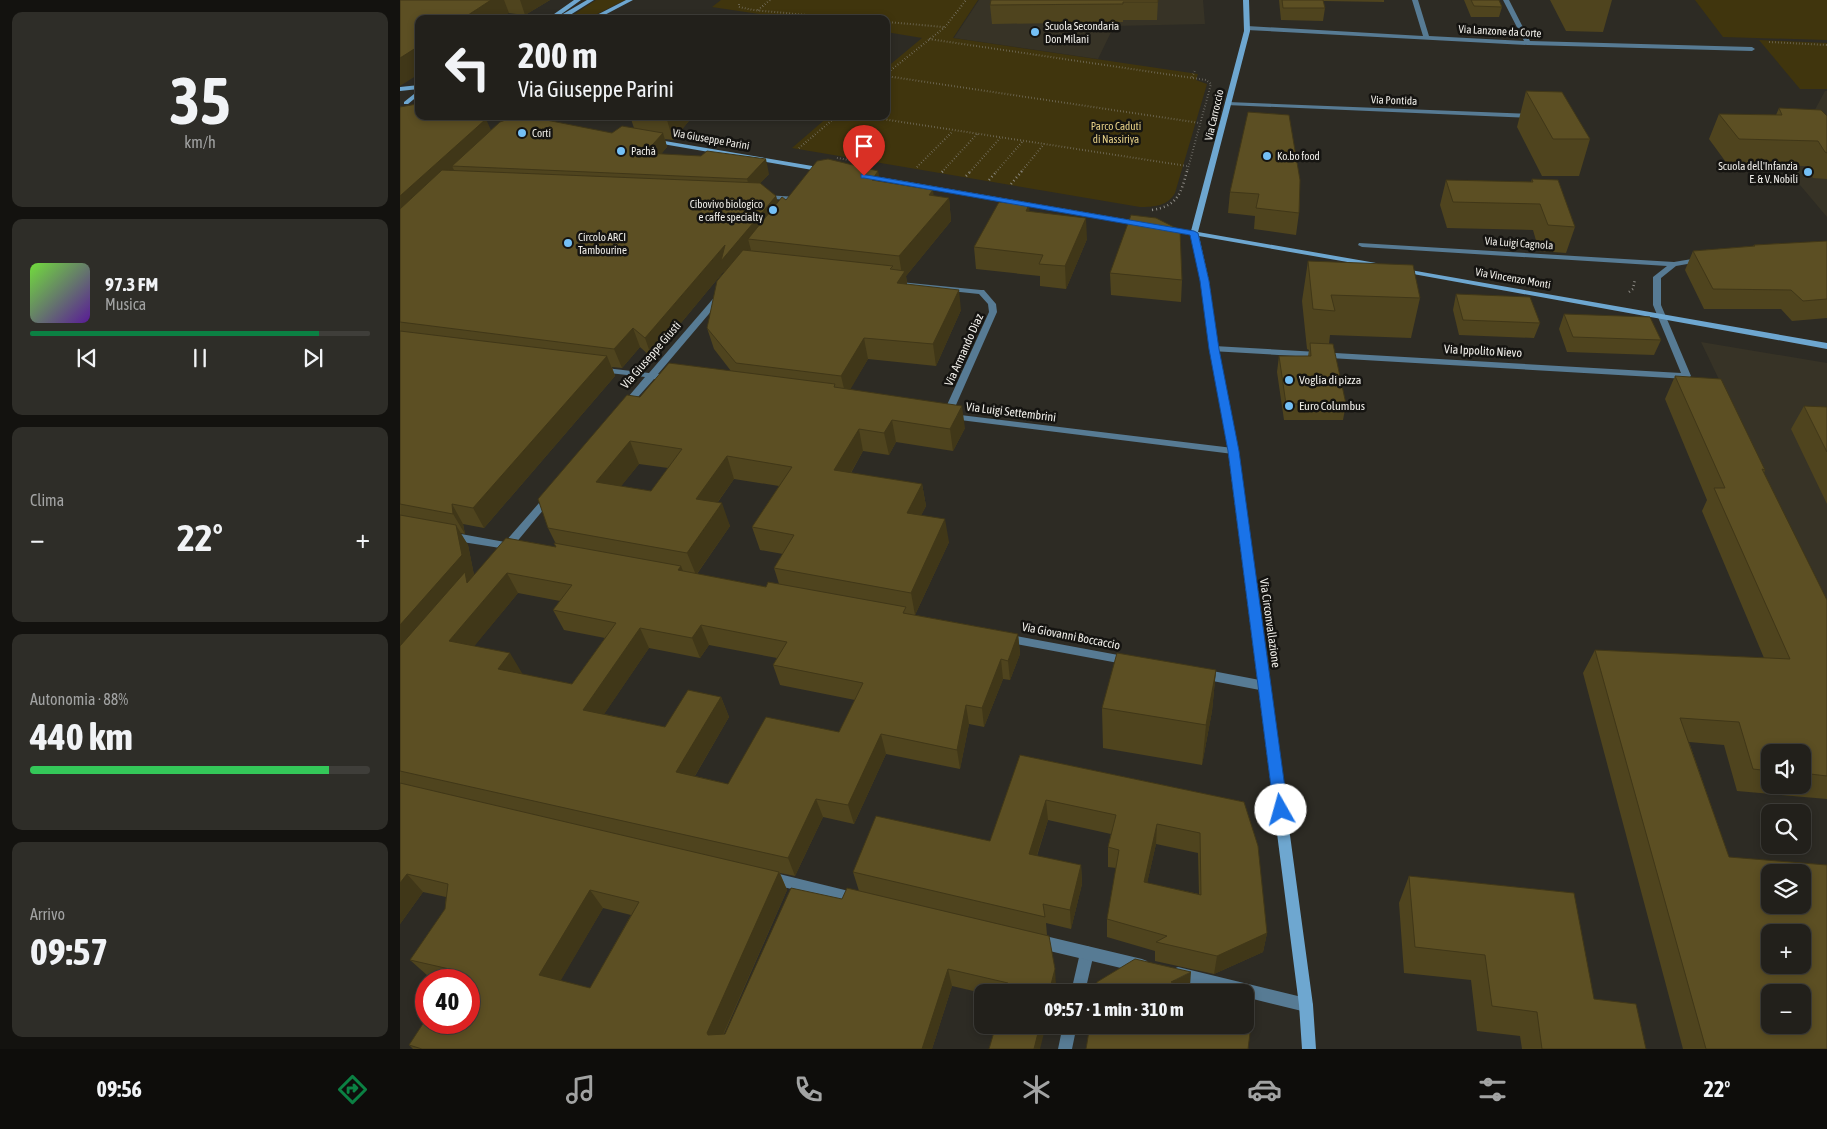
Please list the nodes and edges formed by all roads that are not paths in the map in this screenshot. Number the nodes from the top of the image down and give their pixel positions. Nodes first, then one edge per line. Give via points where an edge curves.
1 (578, 0) edge
2 (591, 0) edge
3 (630, 0) edge
4 (637, 0) edge
5 (1246, 0) edge
6 (1415, 0) edge
7 (1506, 0) edge
8 (623, 4) junction
9 (556, 15) edge
10 (567, 15) edge
11 (600, 15) edge
12 (1247, 28) junction
13 (1427, 38) junction
14 (1528, 43) junction
15 (1752, 49) dead end
16 (415, 87) edge
17 (400, 89) edge
18 (415, 95) edge
19 (405, 104) edge
20 (1228, 104) junction
21 (1540, 116) edge
22 (517, 120) joint
23 (525, 121) edge
24 (511, 127) edge
25 (644, 139) edge
26 (826, 170) junction
27 (836, 172) edge
28 (820, 176) edge
29 (864, 176) edge
30 (759, 197) edge
31 (799, 199) edge
32 (1150, 226) edge
33 (1159, 227) edge
34 (1194, 233) junction
35 (1362, 245) dead end
36 (1709, 258) edge
37 (1674, 264) junction
38 (1388, 268) edge
39 (1398, 269) edge
40 (883, 282) edge
41 (726, 289) edge
42 (1664, 317) junction
43 (1827, 346) edge
44 (1214, 349) junction
45 (593, 368) edge
46 (651, 376) junction
47 (676, 379) edge
48 (619, 413) edge
49 (942, 416) joint
50 (1233, 451) junction
51 (556, 488) edge
52 (439, 534) edge
53 (508, 546) junction
54 (527, 549) edge
55 (495, 560) edge
56 (993, 636) edge
57 (1139, 663) edge
58 (1187, 672) edge
59 (1265, 686) junction
60 (760, 876) edge
61 (799, 885) junction
62 (792, 902) edge
63 (874, 903) edge
64 (1019, 937) edge
65 (1087, 953) junction
66 (1080, 984) edge
67 (1306, 1005) junction
68 (1068, 1034) edge
69 (1064, 1049) edge
70 (1309, 1049) edge

1 - 9 street
2 - 10 street
3 - 8 street
4 - 8 street
5 - 12 street, Via Carroccio
6 - 13 street
7 - 14 street
8 - 11 street
12 - 13 street, Via Lanzone da Corte
12 - 20 street, Via Carroccio
13 - 14 street, Via Lanzone da Corte
14 - 15 street, Via Lanzone da Corte
16 - 17 street
18 - 19 street
20 - 21 street, Via Pontida
20 - 34 street, Via Carroccio
22 - 23 street
22 - 24 street
25 - 26 street, Via Giuseppe Parini
26 - 27 street, Via Giuseppe Parini
26 - 28 street
29 - 32 street
30 - 31 street
33 - 34 street
34 - 38 street
34 - 44 street, Via Circonvallazione via 1205,281
35 - 37 street, Via Luigi Cagnola
36 - 37 street, Via Luigi Cagnola
37 - 42 street via 1657,277 1657,305
39 - 42 street, Via Vincenzo Monti
40 - 49 street, Via Armando Diaz via 981,292 992,304 992,312
41 - 46 street, Via Giuseppe Giusti
42 - 43 street, Via Vincenzo Monti
42 - 44 street, Via Ippolito Nievo via 1687,376
44 - 50 street, Via Circonvallazione
45 - 46 street
46 - 47 street
46 - 48 street, Via Giuseppe Giusti
49 - 50 street, Via Luigi Settembrini
50 - 59 street, Via Circonvallazione
51 - 53 street
52 - 53 street
53 - 54 street
53 - 55 street
56 - 57 street, Via Giovanni Boccaccio
58 - 59 street
59 - 67 street, Via Circonvallazione
60 - 61 street
61 - 62 street
61 - 63 street
64 - 65 street
65 - 66 street
65 - 67 street
67 - 70 street, Via Circonvallazione
68 - 69 street

